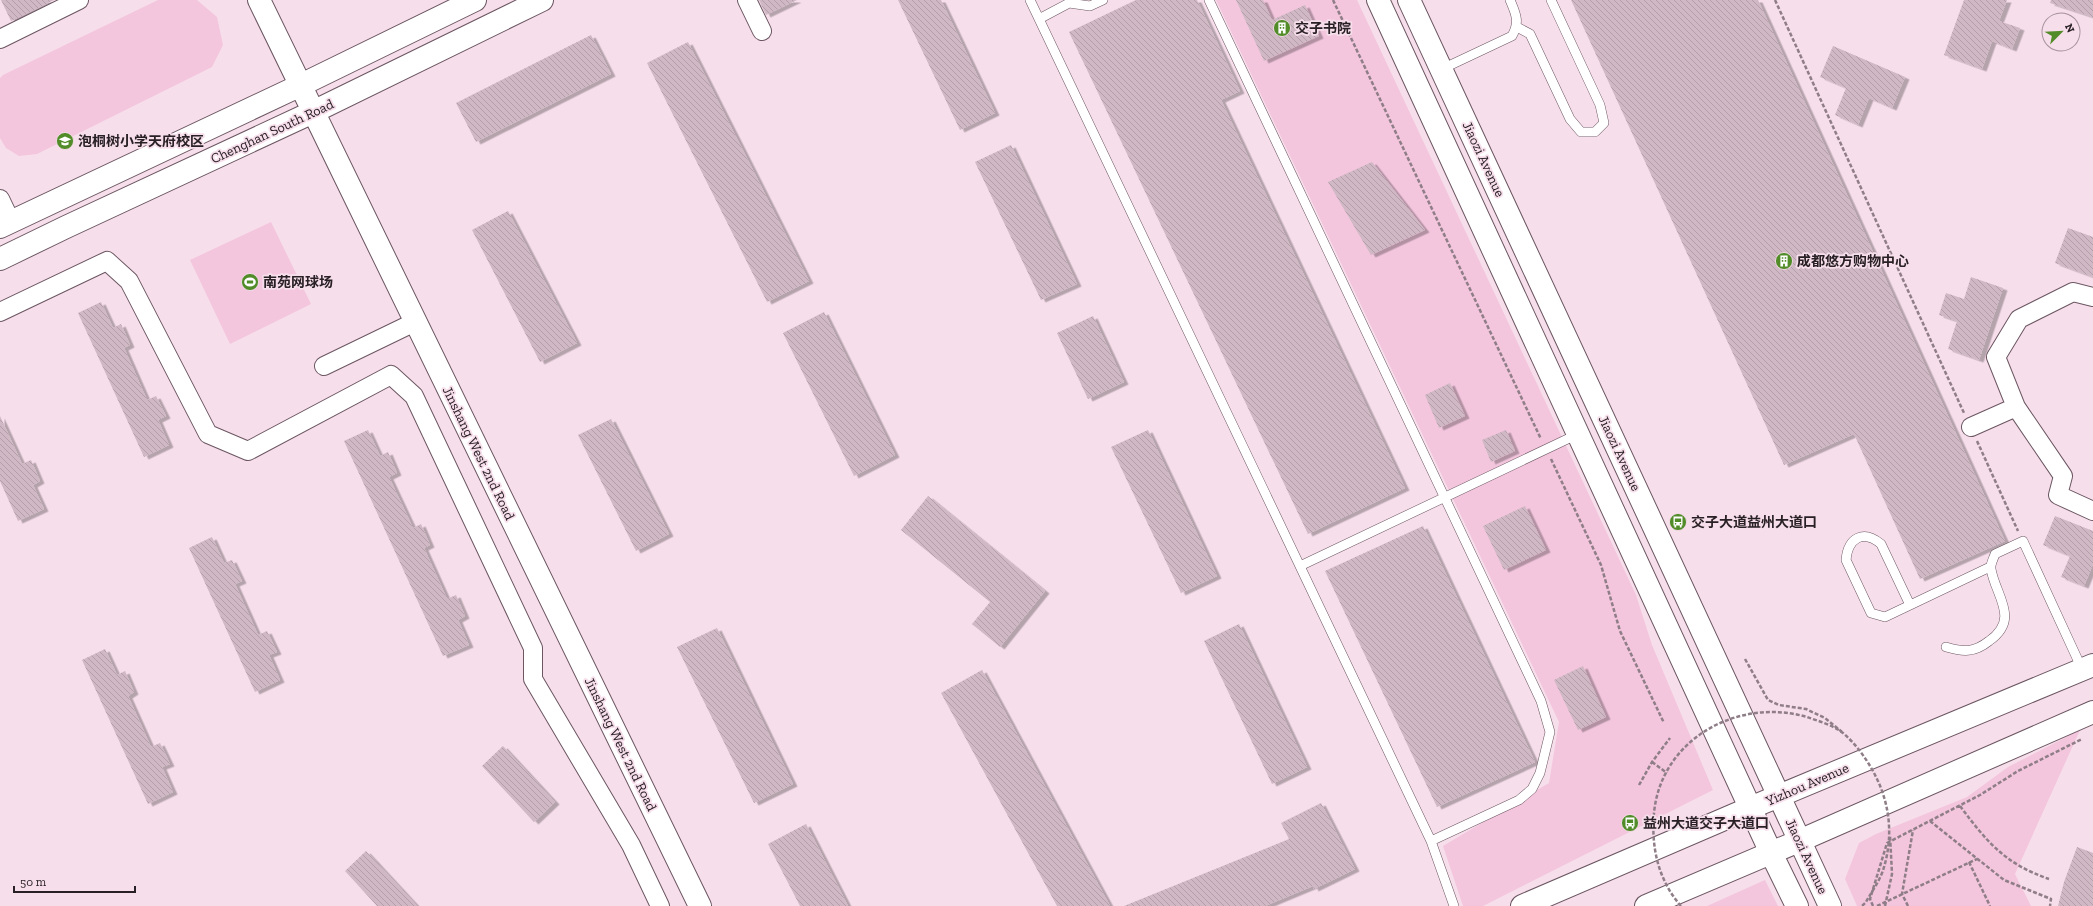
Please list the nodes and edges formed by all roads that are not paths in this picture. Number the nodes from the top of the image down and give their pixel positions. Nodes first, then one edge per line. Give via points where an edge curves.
1 (79, 0) edge
2 (259, 0) edge
3 (475, 0) edge
4 (542, 0) edge
5 (747, 0) edge
6 (1030, 0) edge
7 (1103, 0) edge
8 (1209, 0) edge
9 (1378, 0) edge
10 (1409, 0) edge
11 (1510, 0) edge
12 (1551, 0) edge
13 (1071, 2) edge
14 (1039, 19) junction
15 (1517, 27) junction
16 (762, 31) dead end
17 (0, 39) edge
18 (1442, 69) junction
19 (301, 86) junction
20 (313, 112) junction
21 (0, 199) edge
22 (5, 224) edge
23 (0, 259) edge
24 (2093, 297) edge
25 (0, 312) edge
26 (415, 322) junction
27 (324, 366) dead end
28 (2016, 407) junction
29 (1971, 427) road end
30 (1578, 434) junction
31 (1445, 497) junction
32 (2093, 511) edge
33 (1300, 566) junction
34 (1990, 567) junction
35 (1910, 605) junction
36 (1946, 647) dead end
37 (2087, 667) edge
38 (2093, 712) edge
39 (1779, 796) junction
40 (1750, 808) junction
41 (1431, 841) junction
42 (1799, 841) junction
43 (1771, 853) junction
44 (660, 906) edge
45 (700, 906) edge
46 (1454, 906) edge
47 (1522, 906) edge
48 (1646, 906) edge
49 (1797, 906) edge
50 (1830, 906) edge

1 - 17 street
2 - 19 main road, Jinshang West 2nd Road
3 - 19 main road, Chenghan South Road
4 - 20 main road, Chenghan South Road
5 - 16 street
6 - 14 lane
7 - 13 lane via 1090,6
8 - 31 lane
9 - 30 main road, Jiaozi Avenue
10 - 18 main road, Jiaozi Avenue
11 - 15 lane via 1516,13
12 - 15 lane via 1600,105 1604,123 1594,132 1581,132 1570,119 1530,34
13 - 14 lane
14 - 33 lane
15 - 18 lane via 1512,36
18 - 39 main road, Jiaozi Avenue
19 - 20 main road, Jinshang West 2nd Road
19 - 22 main road, Chenghan South Road
20 - 23 main road, Chenghan South Road
20 - 26 main road, Jinshang West 2nd Road
21 - 22 street
24 - 28 street via 2073,292 2019,320 1996,357
25 - 44 street via 107,261 129,281 208,434 248,451 391,374 414,396 533,648 533,679 631,846
26 - 27 street
26 - 45 main road, Jinshang West 2nd Road
28 - 29 street
28 - 32 street via 2063,476 2058,495
30 - 31 lane
30 - 40 main road, Jiaozi Avenue
31 - 33 lane
31 - 41 lane via 1541,701 1550,732 1540,773 1532,789 1519,800
33 - 41 lane
34 - 35 lane
34 - 36 lane via 2003,599 2005,613 2002,626 1995,637 1982,647 1964,652
34 - 37 lane via 1995,554 2023,541
35 - 35 lane via 1885,617 1871,613 1846,560 1852,541 1862,536 1872,537 1881,544
37 - 39 main road, Yizhou Avenue
38 - 42 main road
39 - 40 main road, Yizhou Avenue
39 - 42 main road, Jiaozi Avenue
40 - 43 main road, Jiaozi Avenue
40 - 47 main road, Yizhou Avenue
41 - 46 lane
42 - 43 main road
42 - 50 main road, Jiaozi Avenue
43 - 48 main road
43 - 49 main road, Jiaozi Avenue

